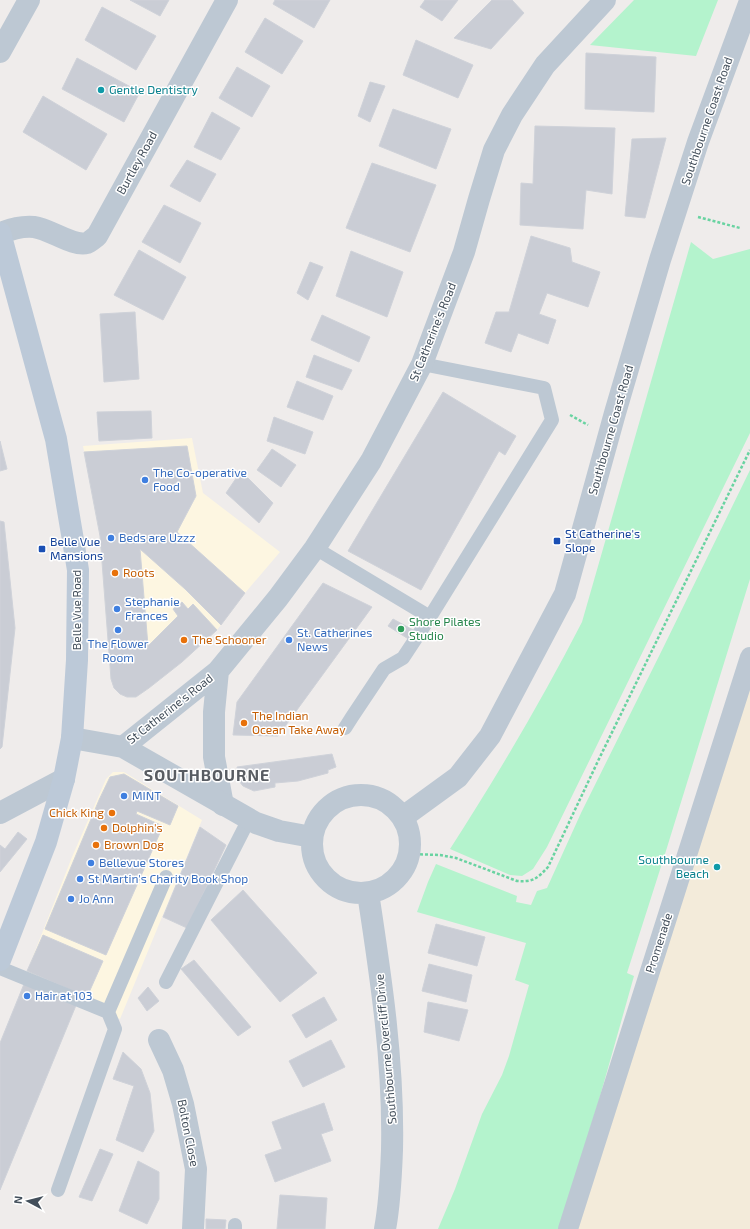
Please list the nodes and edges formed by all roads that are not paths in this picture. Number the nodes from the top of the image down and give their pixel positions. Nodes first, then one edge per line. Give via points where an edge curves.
1 (29, 0) edge
2 (227, 0) edge
3 (605, 0) edge
4 (750, 1) edge
5 (0, 52) edge
6 (0, 233) edge
7 (422, 364) junction
8 (315, 548) junction
9 (430, 617) junction
10 (750, 657) edge
11 (218, 671) junction
12 (345, 728) dead end
13 (72, 738) junction
14 (123, 747) junction
15 (64, 779) junction
16 (223, 805) junction
17 (0, 813) edge
18 (403, 817) junction
19 (249, 819) junction
20 (312, 837) junction
21 (166, 876) dead end
22 (368, 893) junction
23 (0, 960) edge
24 (0, 968) edge
25 (166, 982) dead end
26 (108, 1012) junction
27 (159, 1040) dead end
28 (58, 1190) dead end
29 (193, 1229) edge
30 (385, 1229) edge
31 (568, 1229) edge

1 - 5 street
2 - 6 street, Burtley Road via 97,236 88,243 75,243 34,227 20,227
3 - 7 street, St Catherine's Road via 545,65 512,115 494,150 464,252
4 - 18 street, Southbourne Coast Road via 698,142 658,268 565,594 490,736 458,777
6 - 13 main road, Belle Vue Road via 56,439 78,570 77,660
7 - 8 street, St Catherine's Road via 371,461
7 - 9 lane via 544,388 552,420
8 - 9 lane
8 - 11 street, St Catherine's Road
9 - 12 lane via 403,658 384,669
10 - 31 street, Promenade
11 - 14 street, St Catherine's Road
11 - 16 street, St Catherine's Road via 214,712 214,757
13 - 14 street
13 - 15 main road, Belle Vue Road
14 - 16 street
15 - 17 street
15 - 23 main road, Belle Vue Road via 46,842
16 - 19 street
18 - 20 street via 391,804 376,797 359,794 342,798 328,808 318,821
18 - 22 street via 410,841 410,854 404,868 395,880 382,889
19 - 20 street via 279,831
19 - 25 lane
20 - 22 street via 315,860 326,879 339,888 353,893
21 - 26 lane
22 - 30 street, Southbourne Overcliff Drive via 380,977 390,1080 391,1177
24 - 26 lane
26 - 28 lane via 115,1029
27 - 29 street, Bolton Close via 173,1070 183,1104 196,1169

